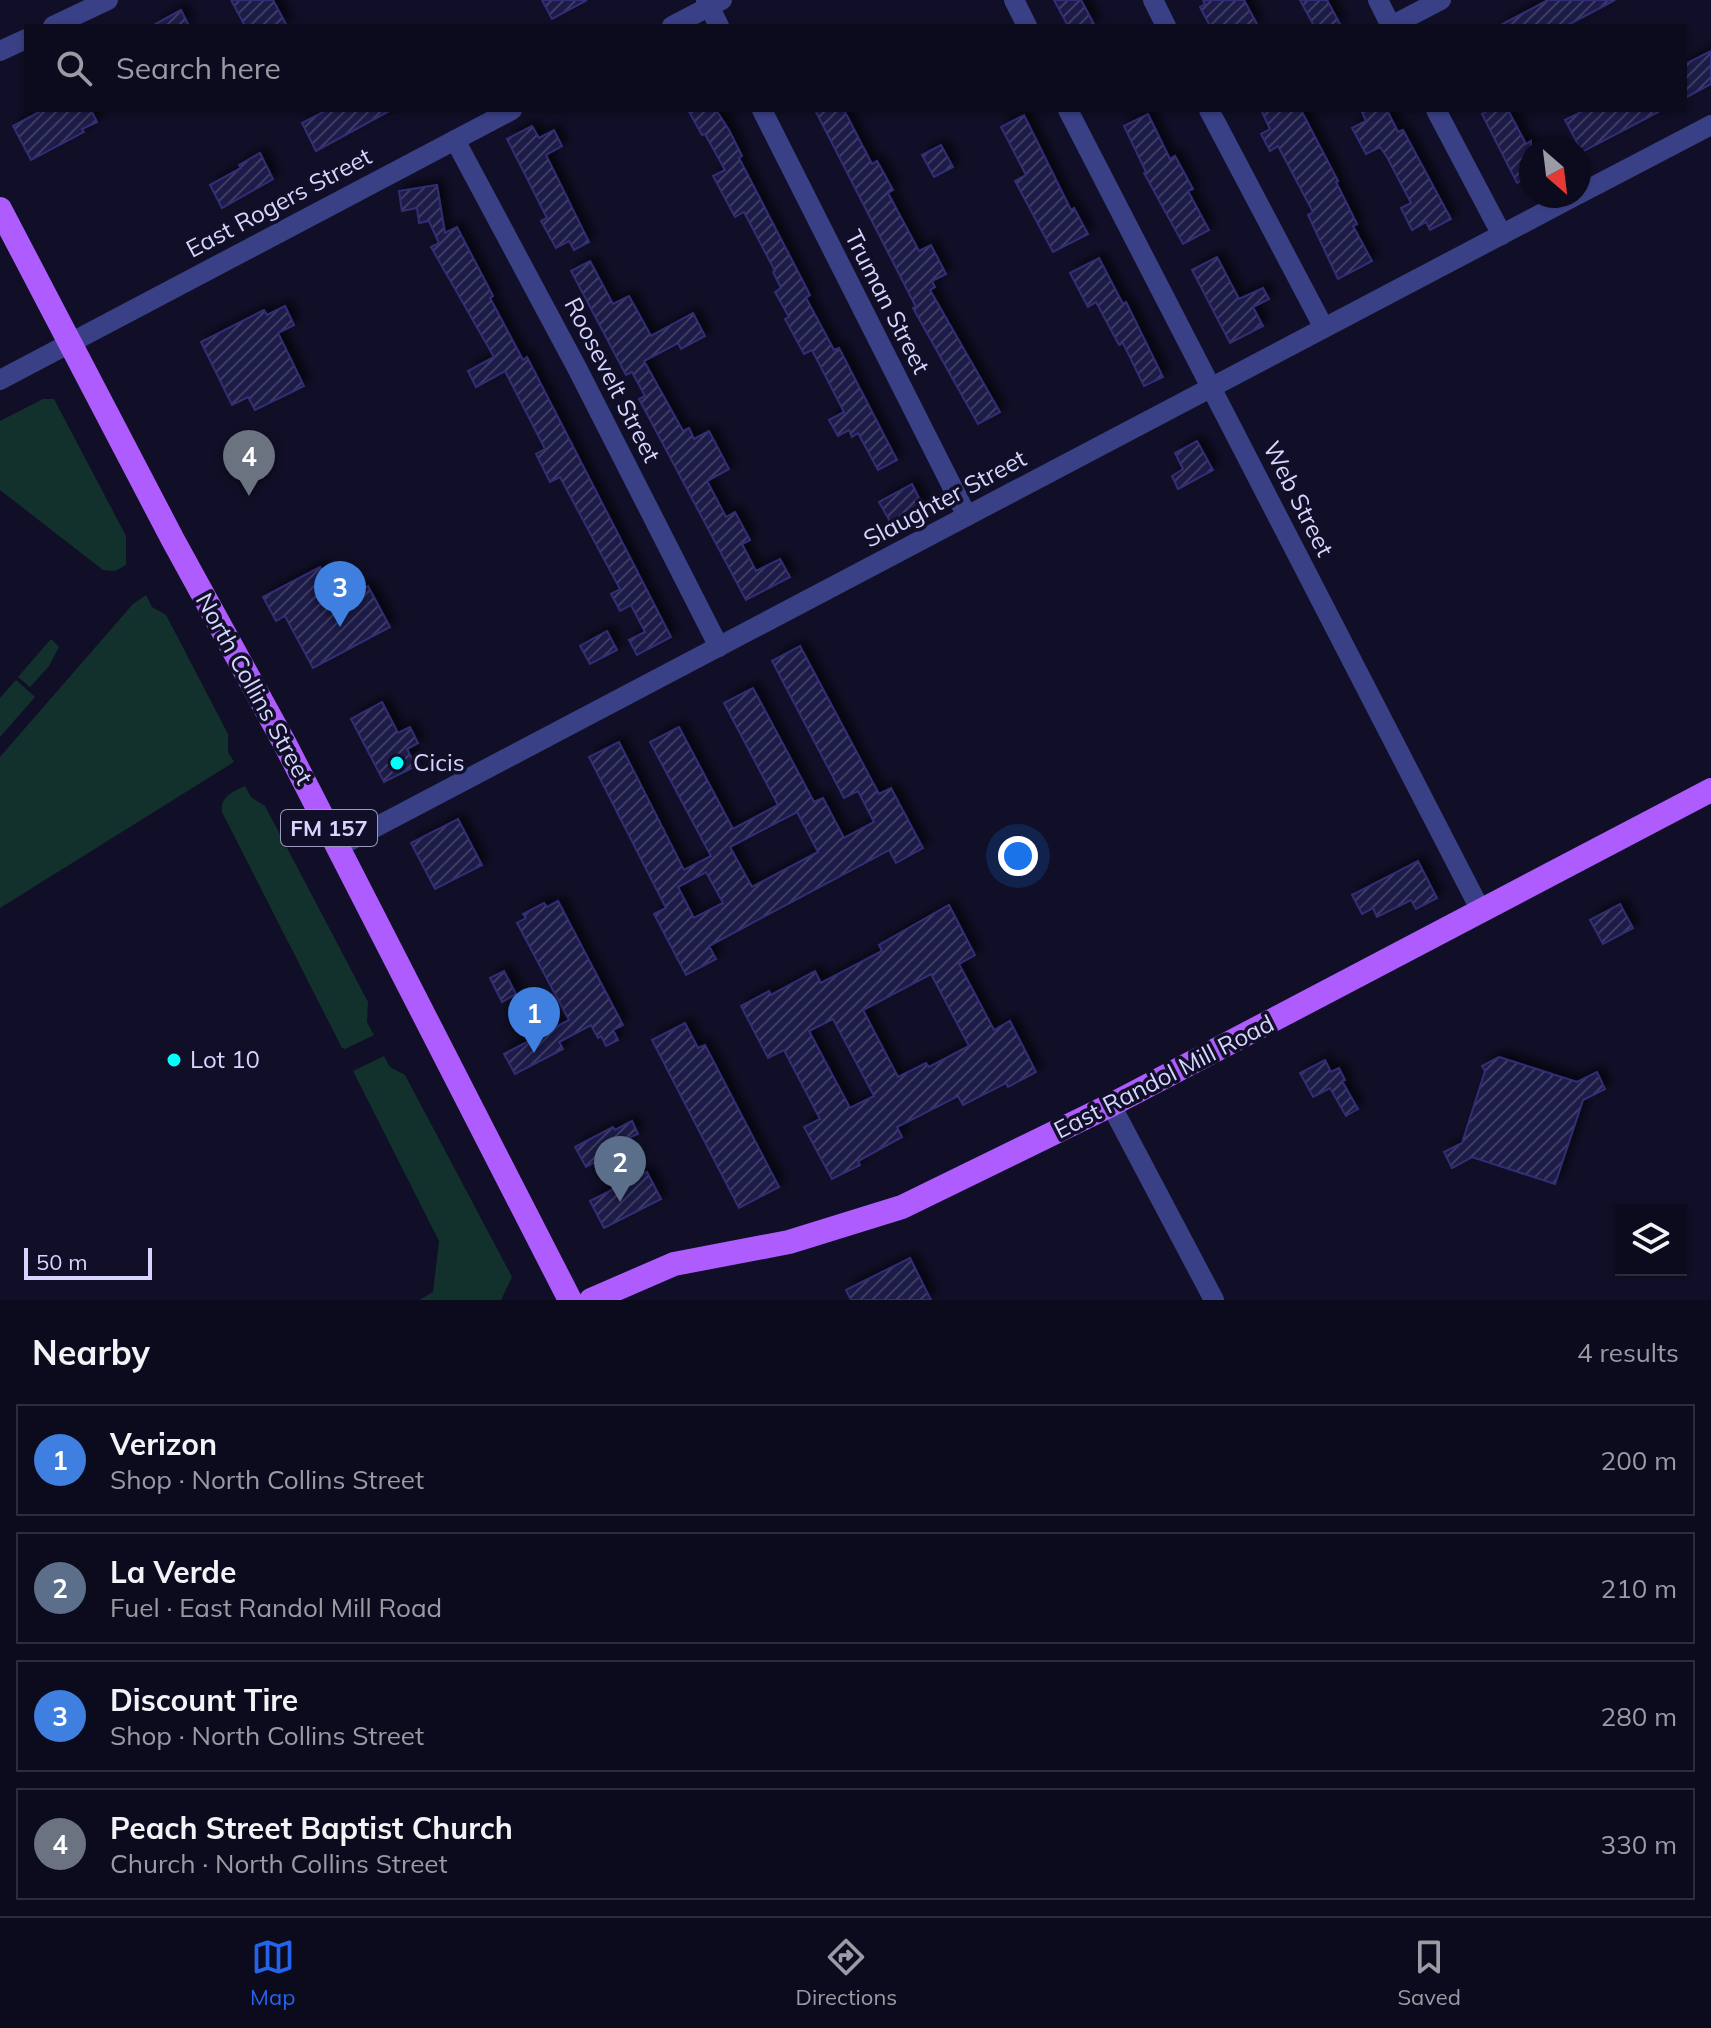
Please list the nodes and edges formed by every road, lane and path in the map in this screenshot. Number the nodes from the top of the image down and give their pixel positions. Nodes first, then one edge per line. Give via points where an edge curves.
1 (108, 0) edge
2 (1014, 0) edge
3 (1153, 0) edge
4 (1378, 0) edge
5 (1441, 0) edge
6 (713, 2) edge
7 (57, 24) edge
8 (675, 24) edge
9 (718, 24) edge
10 (1026, 24) edge
11 (1165, 24) edge
12 (1390, 24) edge
13 (1395, 24) edge
14 (24, 40) edge
15 (0, 51) edge
16 (508, 112) edge
17 (763, 112) edge
18 (1069, 112) edge
19 (1210, 112) edge
20 (1437, 112) edge
21 (1711, 125) edge
22 (455, 140) junction
23 (1591, 188) edge
24 (1553, 208) edge
25 (0, 209) edge
26 (1502, 235) junction
27 (1324, 328) junction
28 (69, 343) junction
29 (0, 380) edge
30 (1211, 388) junction
31 (967, 516) junction
32 (719, 647) junction
33 (1711, 790) edge
34 (338, 847) junction
35 (1481, 911) junction
36 (1111, 1105) junction
37 (570, 1300) edge
38 (591, 1300) edge
39 (1214, 1300) edge

1 - 7 street
2 - 10 street
3 - 11 street
4 - 12 street
5 - 13 street
6 - 8 street
6 - 9 street
14 - 15 street
16 - 22 street, East Rogers Street
17 - 31 street, Truman Street
18 - 30 street, Web Street
19 - 27 street
20 - 26 street
21 - 23 street, Slaughter Street
22 - 28 street, East Rogers Street
22 - 32 street, Roosevelt Street
24 - 26 street, Slaughter Street
25 - 28 main road, North Collins Street / FM 157
26 - 27 street, Slaughter Street
27 - 30 street, Slaughter Street
28 - 29 street, East Rogers Street
28 - 34 main road, North Collins Street / FM 157
30 - 31 street, Slaughter Street
30 - 35 street, Web Street
31 - 32 street, Slaughter Street
32 - 34 street, Slaughter Street
33 - 35 main road, East Randol Mill Road
34 - 37 main road, North Collins Street / FM 157
35 - 36 main road, East Randol Mill Road
36 - 38 main road, East Randol Mill Road via 902,1207 789,1242 674,1264
36 - 39 street

